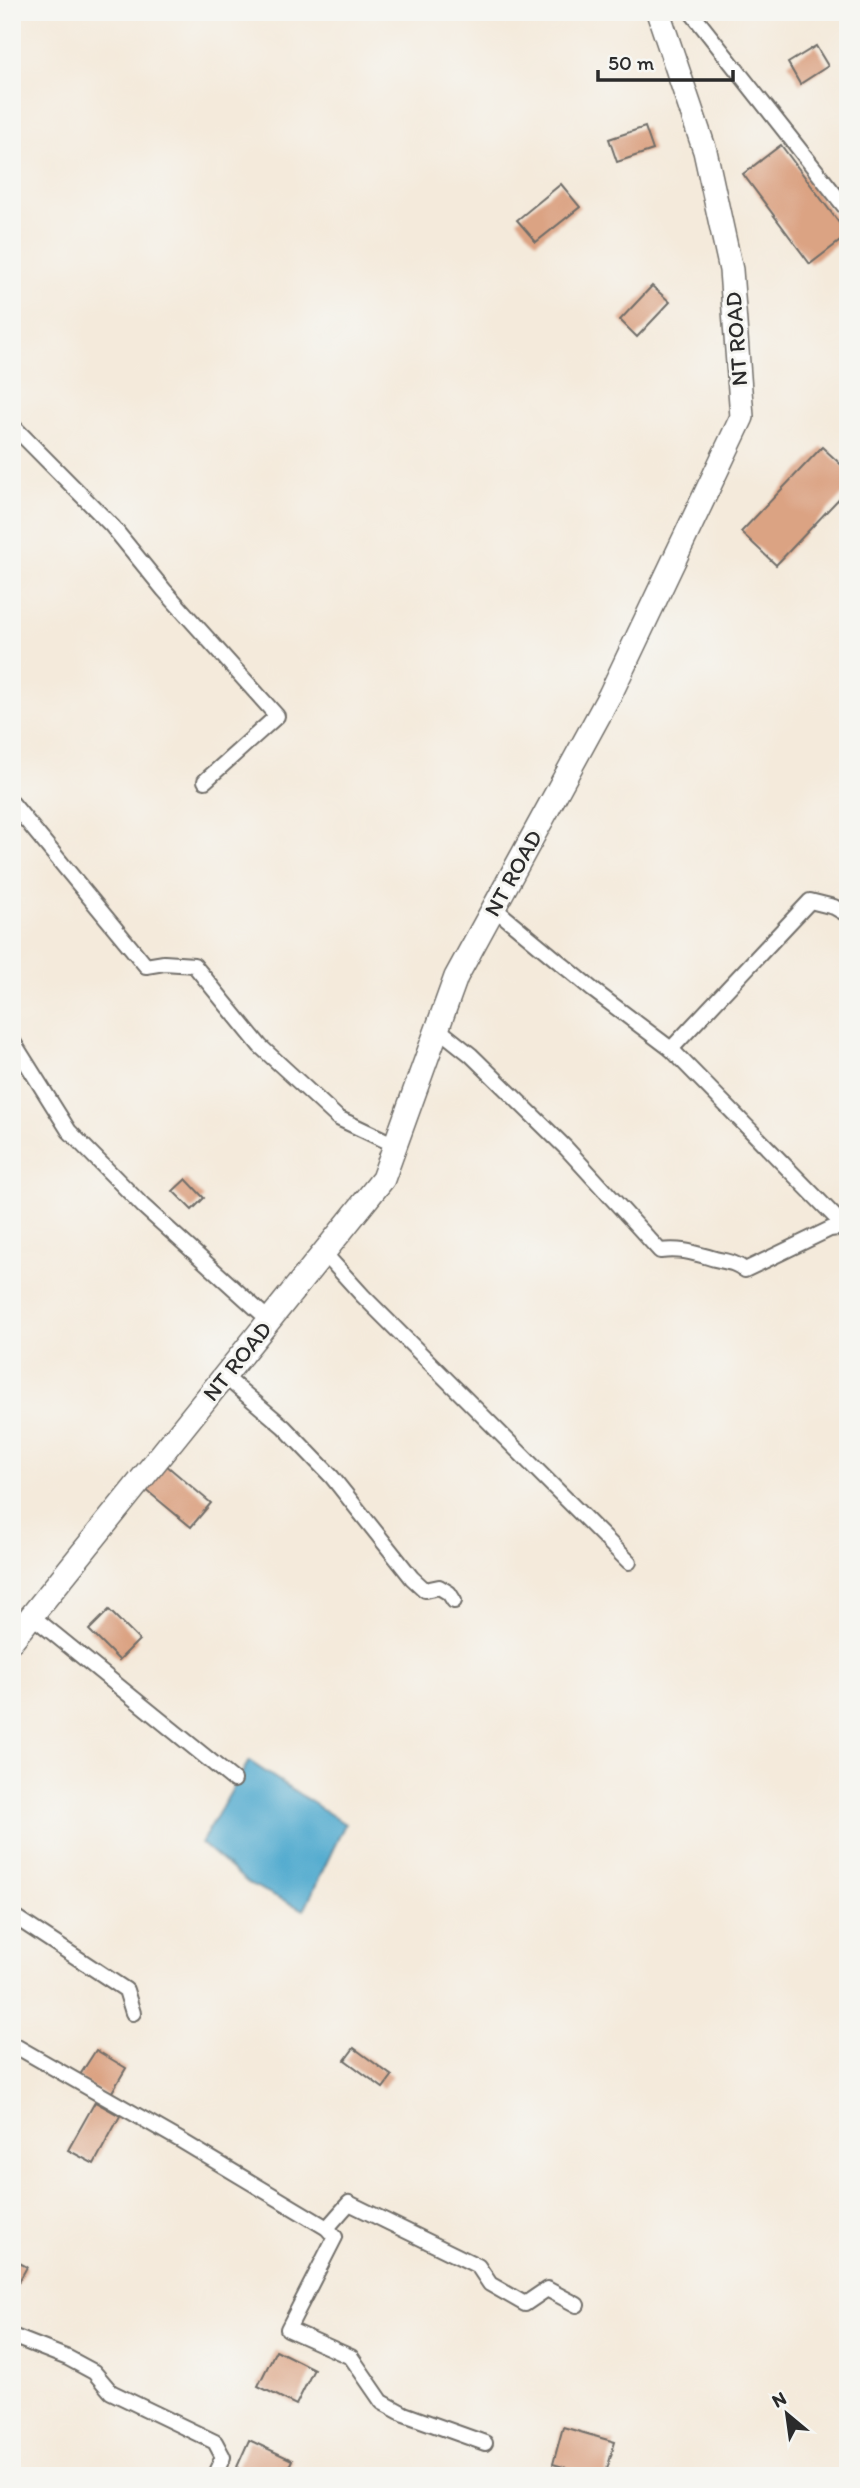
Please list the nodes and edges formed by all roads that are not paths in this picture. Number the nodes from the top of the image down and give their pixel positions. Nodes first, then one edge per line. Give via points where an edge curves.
1 (658, 12) edge
2 (691, 12) edge
3 (848, 211) edge
4 (12, 425) edge
5 (205, 781) dead end
6 (12, 803) edge
7 (494, 908) junction
8 (848, 915) edge
9 (437, 1028) junction
10 (12, 1041) edge
11 (671, 1049) junction
12 (395, 1145) junction
13 (846, 1228) edge
14 (324, 1253) junction
15 (269, 1320) junction
16 (225, 1376) junction
17 (629, 1562) dead end
18 (454, 1601) dead end
19 (32, 1616) junction
20 (12, 1640) edge
21 (234, 1780) dead end
22 (12, 1915) edge
23 (133, 2013) dead end
24 (12, 2045) edge
25 (327, 2228) junction
26 (578, 2305) dead end
27 (12, 2336) edge
28 (485, 2443) dead end
29 (214, 2476) edge

1 - 7 main road, NT ROAD via 705,151 731,270 742,417 610,695
2 - 3 street
4 - 5 street via 112,526 277,716
6 - 12 street via 146,966 194,965 260,1046 338,1118
7 - 9 main road, NT ROAD via 456,977
7 - 11 street
8 - 11 street via 810,901
9 - 12 main road, NT ROAD
9 - 13 street via 566,1148 660,1251 699,1252 746,1270 830,1229
10 - 15 street via 69,1131 142,1206
11 - 13 street
12 - 14 main road, NT ROAD via 383,1179
14 - 15 main road, NT ROAD
14 - 17 street
15 - 16 main road, NT ROAD
16 - 18 street via 332,1477 412,1578 425,1590 439,1587
16 - 19 main road, NT ROAD
19 - 20 main road, NT ROAD
19 - 21 street
22 - 23 street via 126,1990
24 - 25 street
25 - 26 street via 349,2203 478,2266 490,2284 525,2304 547,2289
25 - 28 street via 335,2238 288,2329 351,2357 382,2402
27 - 29 street via 68,2358 94,2372 111,2392 215,2442 223,2457

